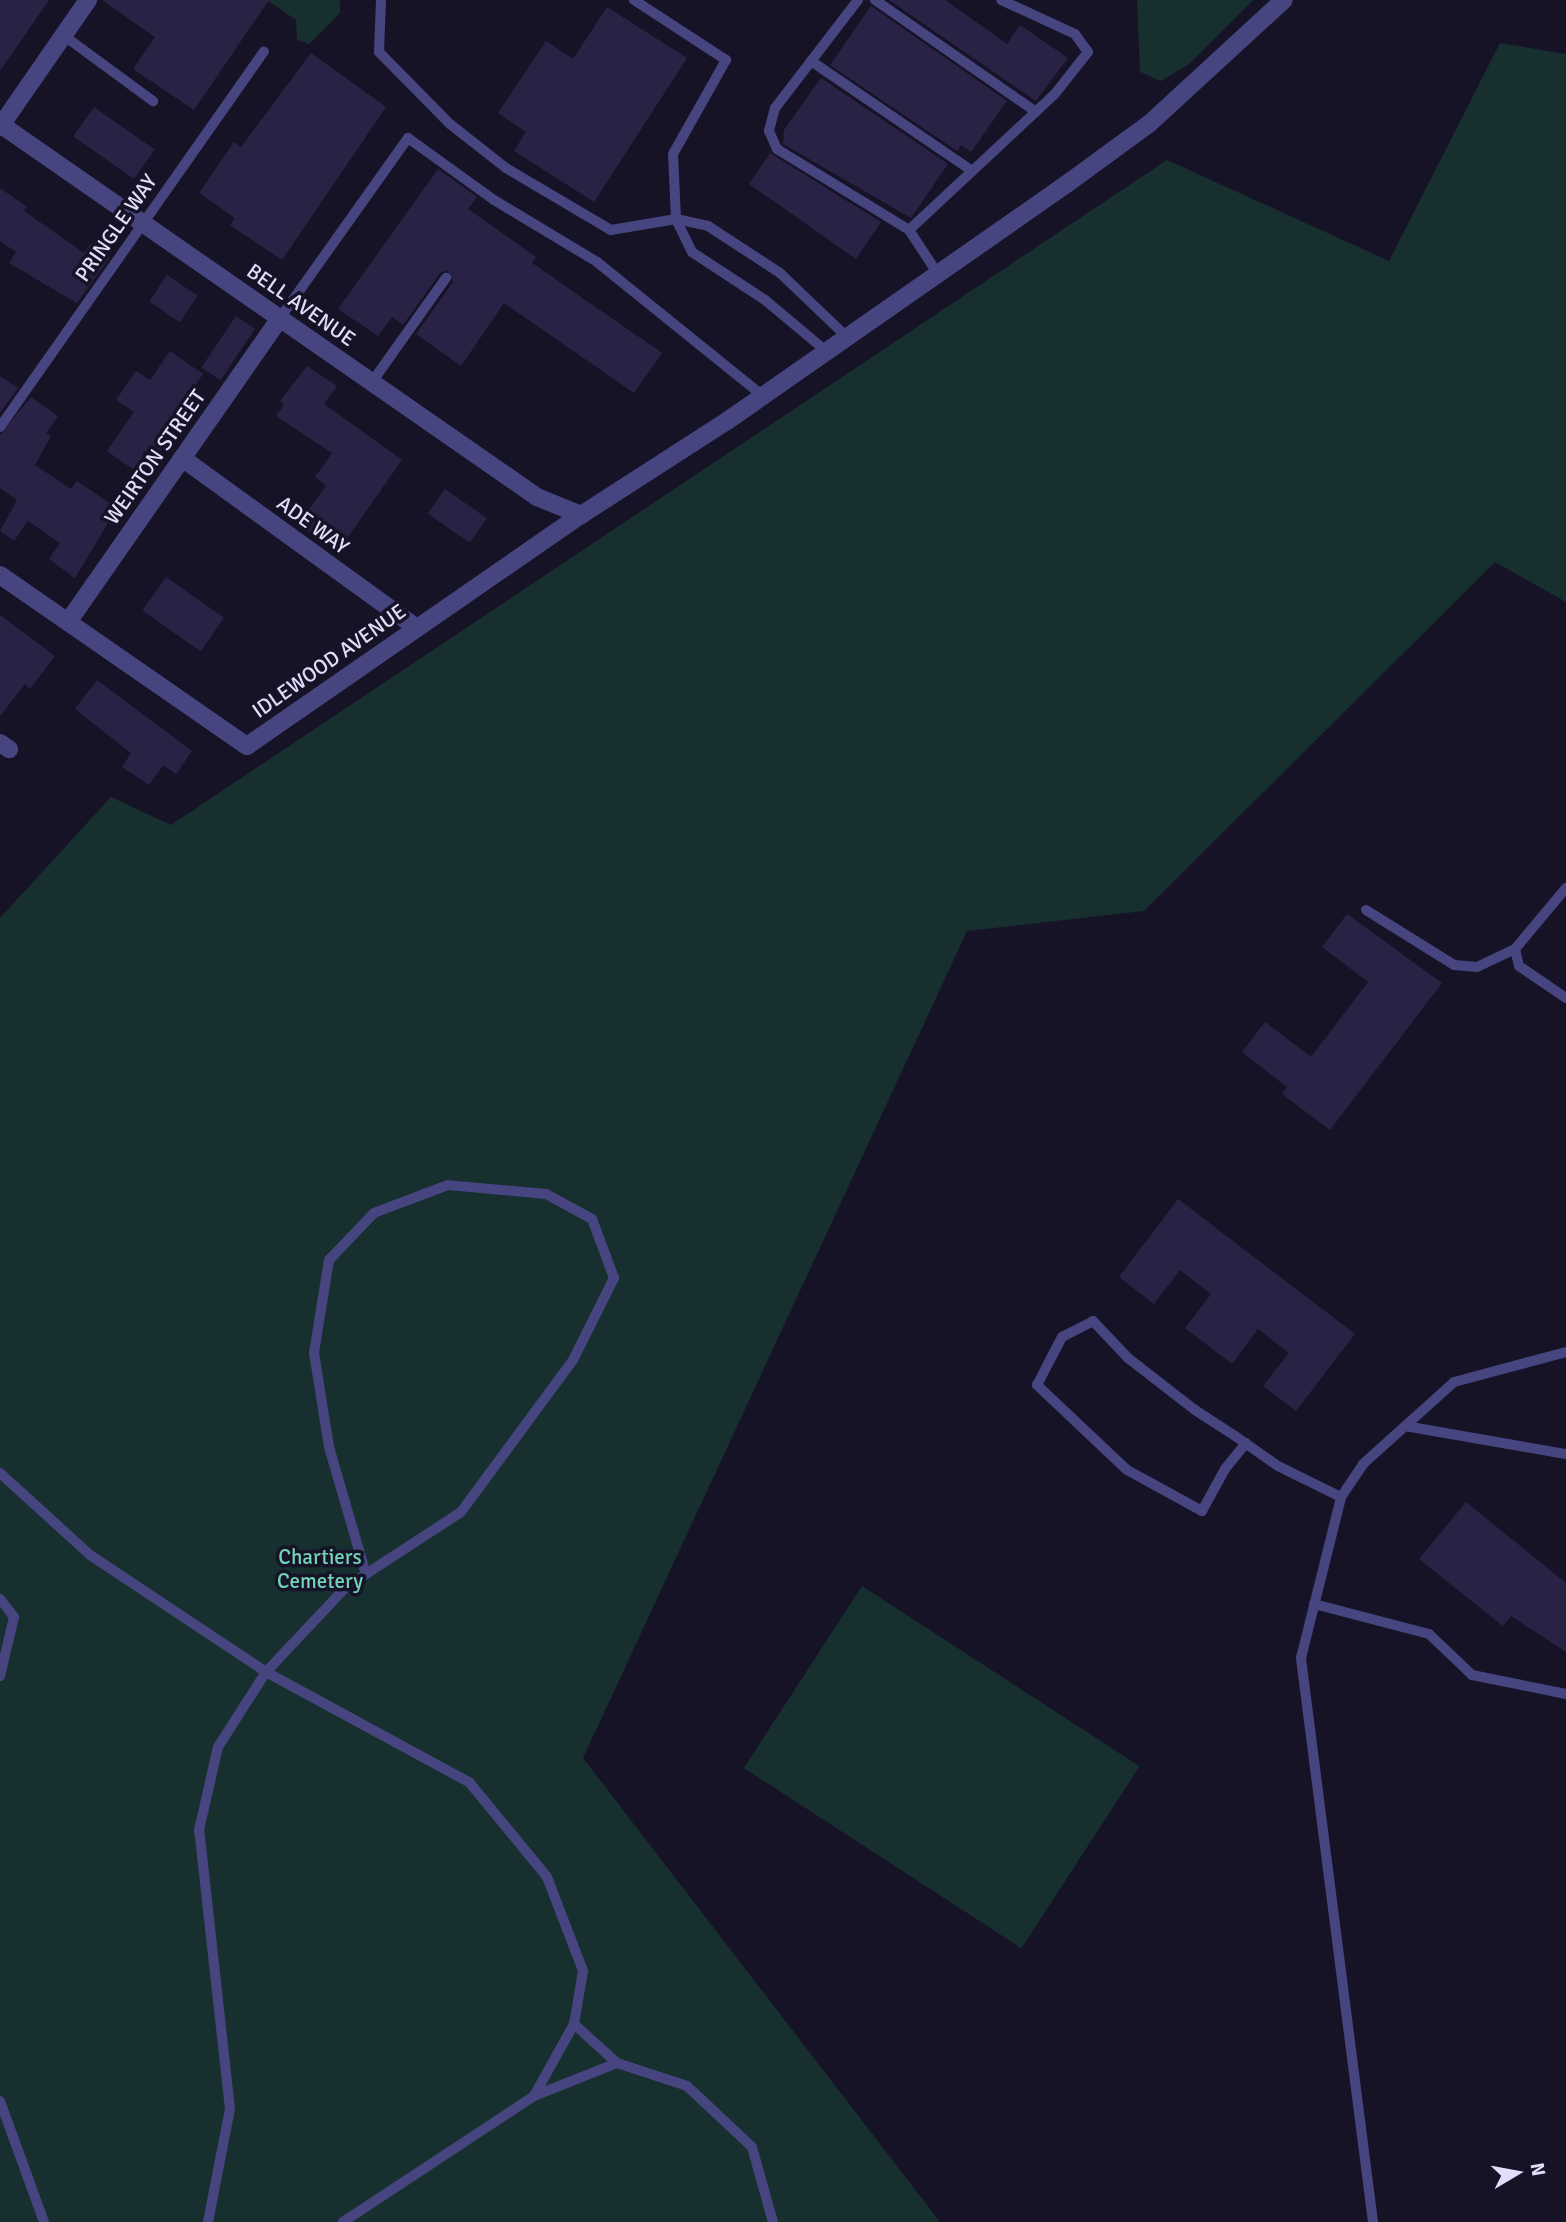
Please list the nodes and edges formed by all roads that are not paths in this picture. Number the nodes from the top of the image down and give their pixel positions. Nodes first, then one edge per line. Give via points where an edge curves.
1 (88, 0) edge
2 (381, 0) edge
3 (634, 0) edge
4 (858, 0) edge
5 (875, 0) edge
6 (1001, 0) edge
7 (1284, 0) edge
8 (63, 35) junction
9 (264, 51) dead end
10 (811, 61) junction
11 (153, 101) dead end
12 (1036, 112) junction
13 (0, 125) edge
14 (972, 171) junction
15 (676, 219) junction
16 (143, 223) junction
17 (909, 230) junction
18 (938, 274) junction
19 (446, 278) dead end
20 (280, 318) junction
21 (848, 337) junction
22 (826, 351) junction
23 (372, 382) junction
24 (763, 396) junction
25 (0, 427) edge
26 (182, 458) junction
27 (581, 515) junction
28 (0, 575) edge
29 (68, 622) junction
30 (417, 628) junction
31 (1566, 888) edge
32 (1366, 909) dead end
33 (1515, 949) junction
34 (1566, 998) edge
35 (1566, 1352) edge
36 (1405, 1426) junction
37 (1246, 1443) junction
38 (1566, 1454) edge
39 (0, 1473) edge
40 (1341, 1497) junction
41 (366, 1574) junction
42 (0, 1599) edge
43 (1314, 1604) junction
44 (266, 1672) junction
45 (0, 1676) edge
46 (1566, 1693) edge
47 (574, 2024) junction
48 (617, 2063) junction
49 (534, 2096) junction
50 (0, 2101) edge
51 (44, 2222) edge
52 (208, 2222) edge
53 (343, 2222) edge
54 (774, 2222) edge
55 (1373, 2222) edge

1 - 8 street
2 - 15 lane via 379,52 450,124 506,167 611,230
3 - 15 lane via 726,60 673,154
4 - 10 lane
5 - 12 lane
6 - 12 lane via 1075,34 1088,52
7 - 18 street, IDLEWOOD AVENUE via 1150,124
8 - 11 lane
8 - 13 street
9 - 16 lane, PRINGLE WAY
10 - 14 lane
10 - 17 lane via 775,108 769,131 777,149
12 - 14 lane
13 - 16 street, BELL AVENUE
14 - 17 lane
15 - 21 lane via 708,226 780,273
15 - 22 lane via 692,253 765,300
16 - 20 street, BELL AVENUE
16 - 25 lane, PRINGLE WAY
17 - 18 lane
18 - 21 street, IDLEWOOD AVENUE
19 - 23 lane
20 - 23 street, BELL AVENUE
20 - 24 lane via 408,138 494,200 597,262
20 - 26 street, WEIRTON STREET
21 - 22 street, IDLEWOOD AVENUE
22 - 24 street, IDLEWOOD AVENUE
23 - 27 street, BELL AVENUE via 537,497
24 - 27 street, IDLEWOOD AVENUE
26 - 29 street, WEIRTON STREET
26 - 30 street, ADE WAY
27 - 30 street, IDLEWOOD AVENUE
28 - 29 street, IDLEWOOD AVENUE
29 - 30 street, IDLEWOOD AVENUE via 247,746
31 - 33 lane
32 - 33 lane via 1454,965 1477,967
33 - 34 lane via 1519,965
35 - 36 lane via 1454,1382
36 - 38 lane
36 - 40 lane via 1363,1464
37 - 37 lane via 1128,1359 1093,1321 1062,1337 1037,1385 1127,1470 1202,1511 1225,1469
37 - 40 lane
39 - 44 lane via 90,1555
40 - 43 lane
41 - 41 lane via 329,1447 313,1353 329,1260 374,1213 448,1185 546,1194 592,1219 614,1278 573,1360 461,1512
41 - 44 lane via 348,1585
42 - 45 lane via 14,1617
43 - 46 lane via 1429,1634 1472,1675
43 - 55 lane via 1301,1658
44 - 47 lane via 469,1782 547,1877 583,1971
44 - 52 lane via 218,1747 199,1830 230,2109
47 - 48 lane
47 - 49 lane
48 - 49 lane
48 - 54 lane via 687,2086 752,2147
49 - 53 lane
50 - 51 lane

